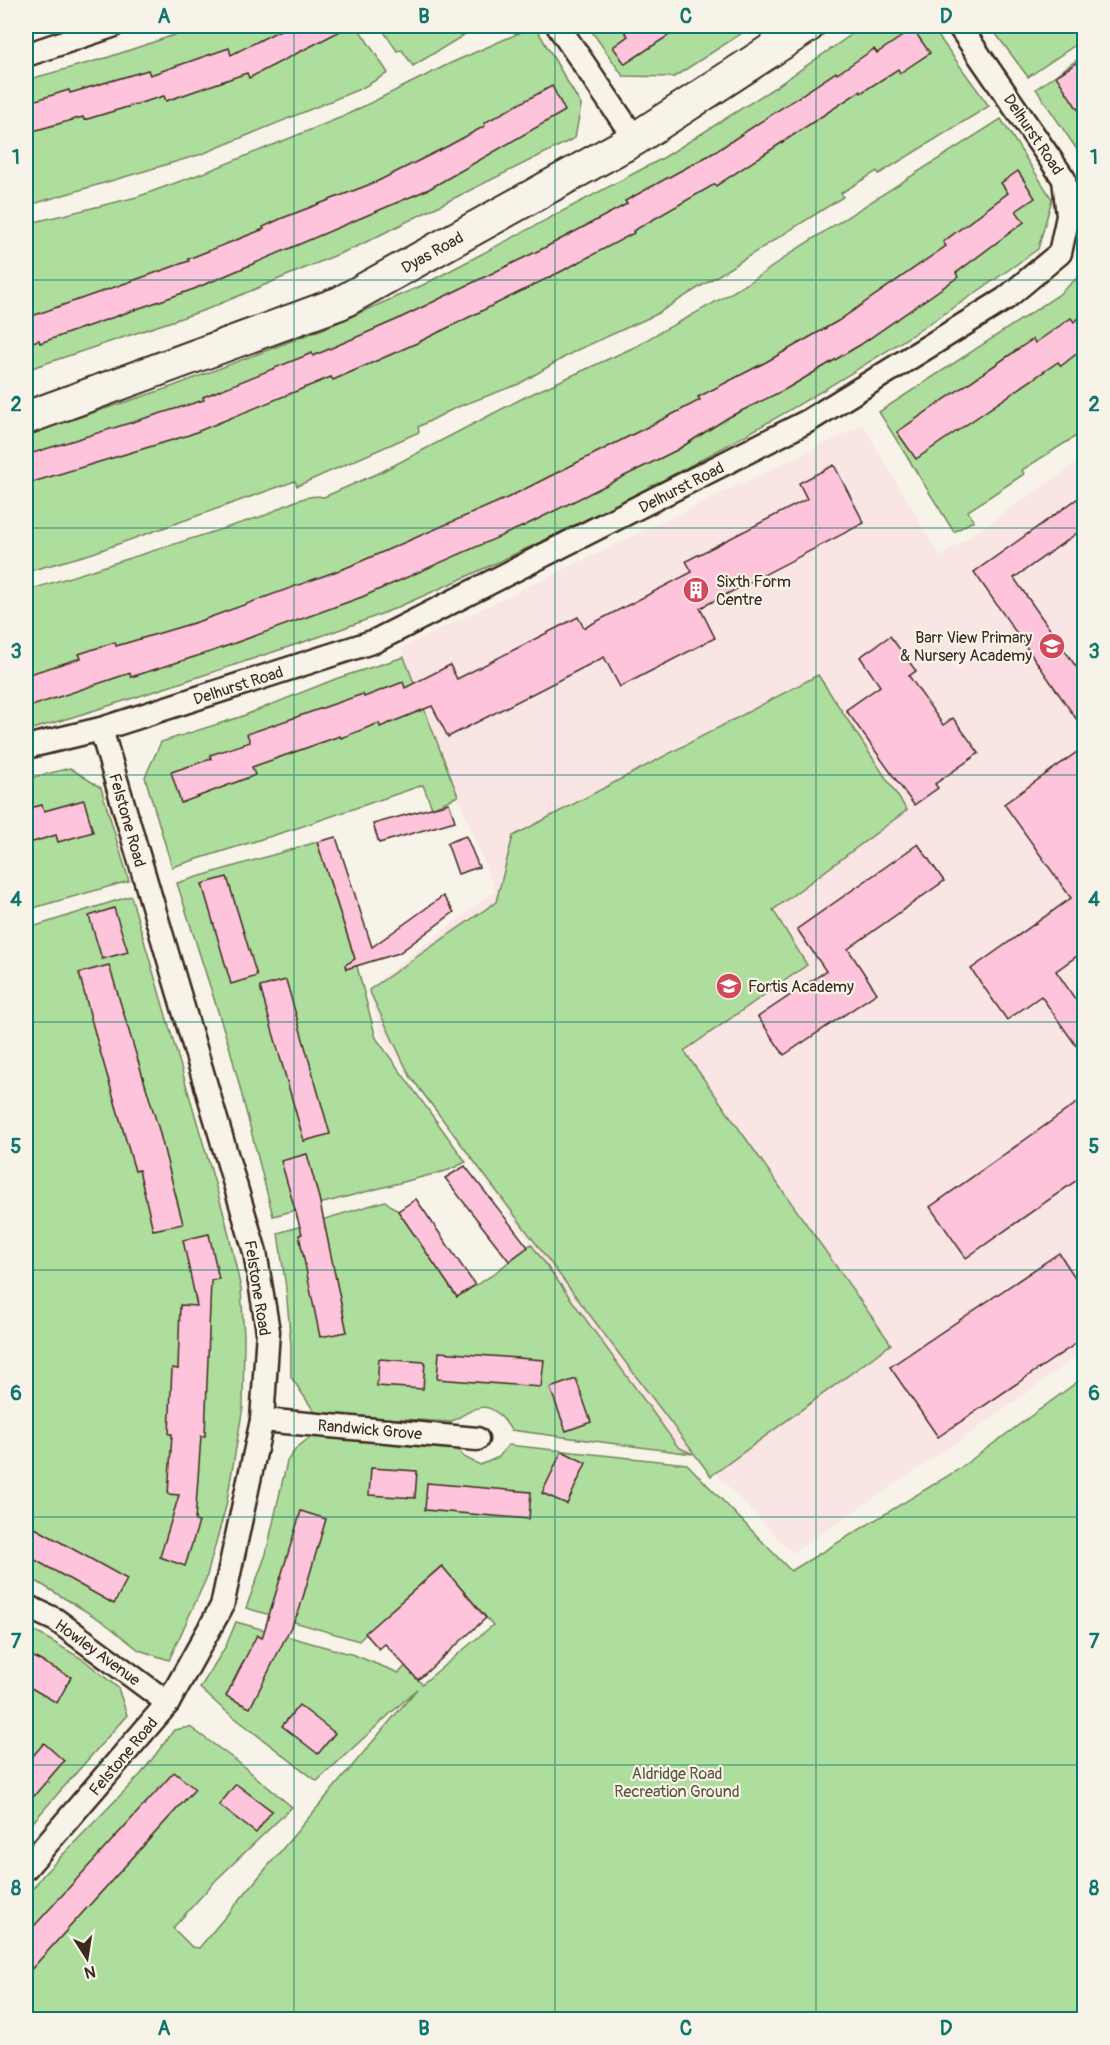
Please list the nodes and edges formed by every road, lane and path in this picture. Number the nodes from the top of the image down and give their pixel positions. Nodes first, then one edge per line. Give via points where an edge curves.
1 (112, 26) edge
2 (558, 26) edge
3 (808, 26) edge
4 (959, 26) edge
5 (26, 55) edge
6 (635, 139) junction
7 (26, 418) edge
8 (101, 729) junction
9 (26, 747) edge
10 (262, 1420) junction
11 (477, 1438) dead end
12 (26, 1606) edge
13 (168, 1703) junction
14 (26, 1868) edge

1 - 5 street
2 - 6 street
3 - 6 street, Dyas Road
4 - 8 street, Delhurst Road via 1064,179 1068,216 1060,253 1023,284 808,421 375,641
6 - 7 street, Dyas Road via 340,303
8 - 9 street, Delhurst Road
8 - 10 street, Felstone Road via 255,1252 268,1331
10 - 11 street, Randwick Grove
10 - 13 street, Felstone Road via 222,1605
12 - 13 street, Howley Avenue via 56,1620
13 - 14 street, Felstone Road

